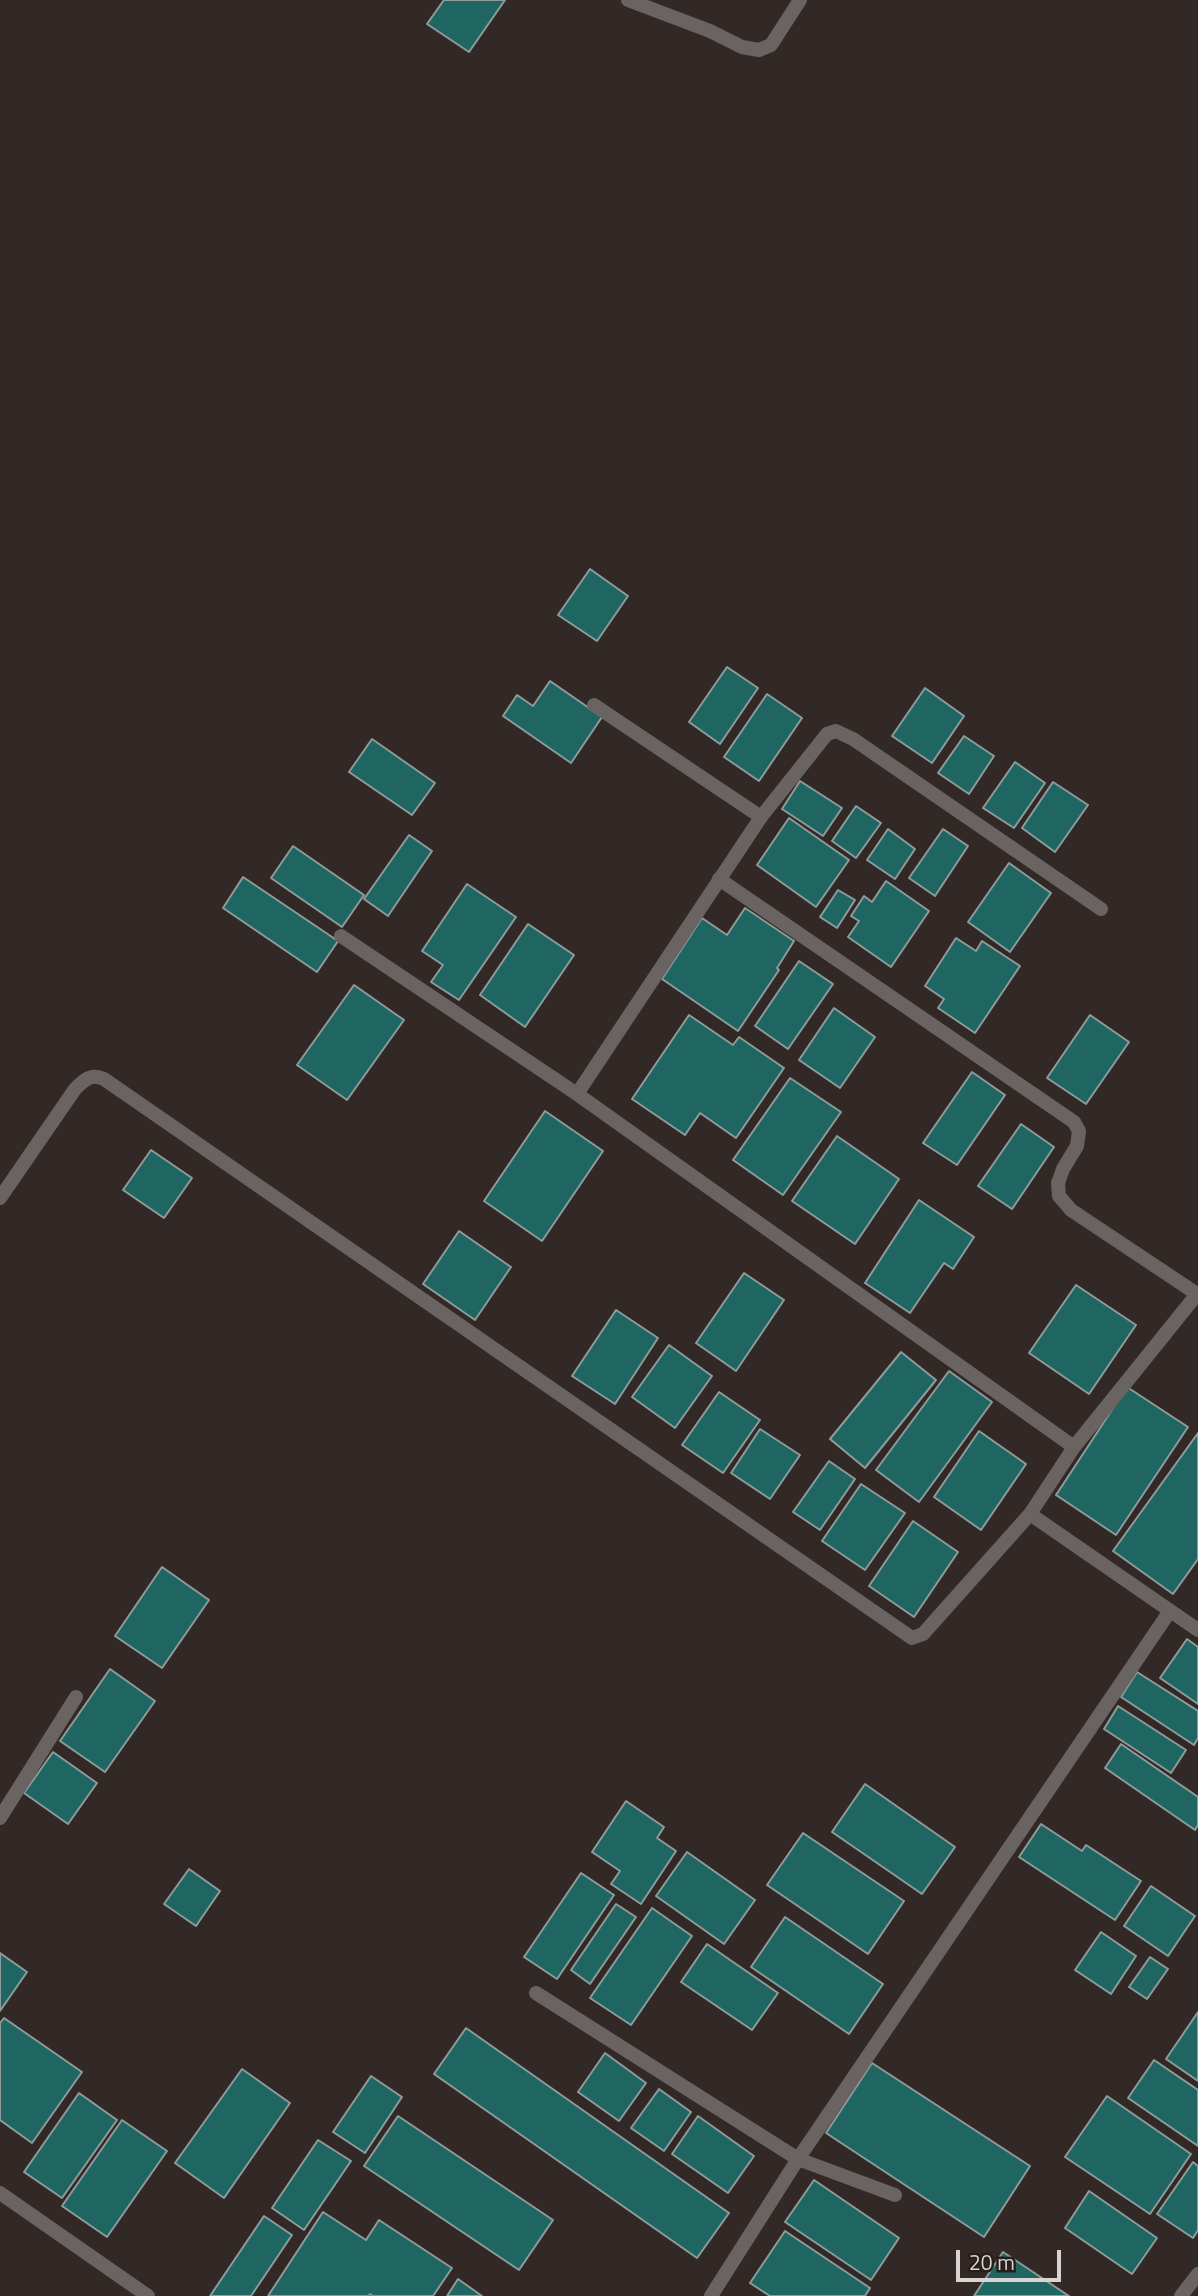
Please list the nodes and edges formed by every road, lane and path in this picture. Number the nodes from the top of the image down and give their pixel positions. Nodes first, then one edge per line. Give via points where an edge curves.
1 (628, 0) edge
2 (800, 0) edge
3 (594, 705) dead end
4 (761, 817) junction
5 (719, 879) junction
6 (1101, 909) dead end
7 (341, 936) dead end
8 (577, 1094) junction
9 (0, 1198) edge
10 (1197, 1294) edge
11 (1074, 1447) junction
12 (1030, 1514) junction
13 (1170, 1611) junction
14 (1198, 1630) edge
15 (76, 1697) dead end
16 (0, 1818) edge
17 (536, 1993) dead end
18 (798, 2159) junction
19 (0, 2193) edge
20 (895, 2196) dead end
21 (1198, 2274) edge
22 (148, 2296) edge
23 (712, 2296) edge
24 (1181, 2296) edge

1 - 2 street via 759,50 771,45
3 - 4 street
4 - 5 street
4 - 6 street via 820,741 836,731
5 - 8 street
5 - 10 street via 1074,1122 1079,1131 1077,1146 1063,1169 1059,1196 1071,1210
7 - 8 street
8 - 11 street
9 - 12 street via 75,1089 89,1077 98,1076 912,1638 923,1634
10 - 11 street
11 - 12 street
12 - 13 street
13 - 14 street
13 - 18 street
15 - 16 street
17 - 18 street
18 - 20 street
18 - 23 street
19 - 22 street
21 - 24 street

